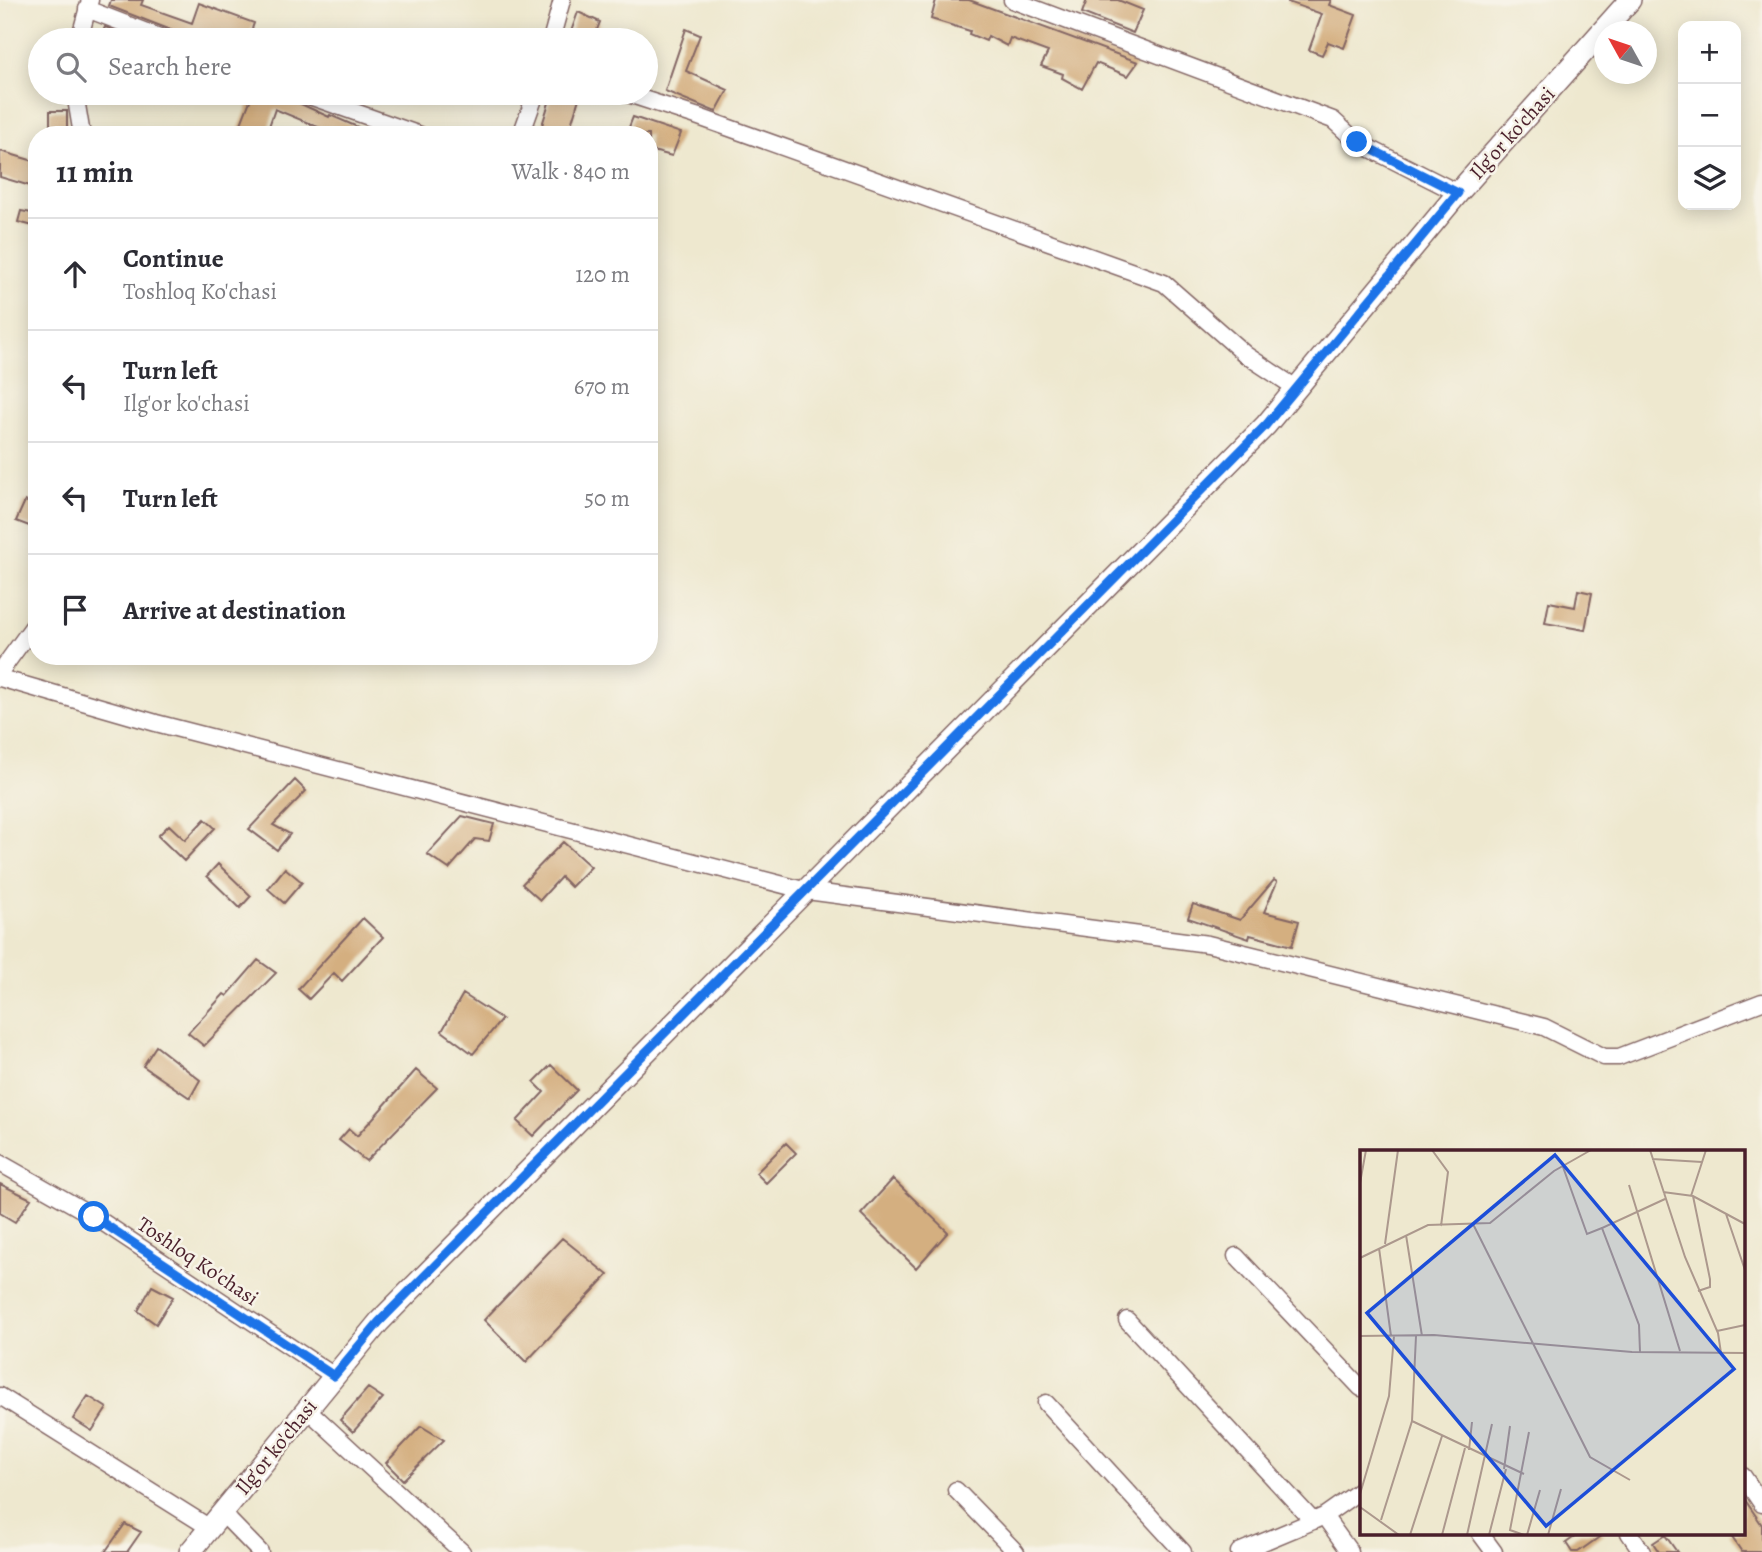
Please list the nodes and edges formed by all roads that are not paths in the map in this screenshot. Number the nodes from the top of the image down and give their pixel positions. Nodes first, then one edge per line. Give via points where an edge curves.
1 (562, 0) edge
2 (1012, 0) edge
3 (1630, 0) edge
4 (88, 4) edge
5 (82, 28) edge
6 (141, 28) edge
7 (554, 28) edge
8 (658, 104) edge
9 (77, 105) edge
10 (335, 105) edge
11 (532, 105) edge
12 (80, 126) edge
13 (394, 126) edge
14 (525, 126) edge
15 (1458, 193) junction
16 (1296, 388) junction
17 (28, 633) edge
18 (0, 672) edge
19 (0, 678) edge
20 (807, 891) junction
21 (1762, 1002) edge
22 (0, 1163) edge
23 (1236, 1256) dead end
24 (1127, 1320) dead end
25 (334, 1376) junction
26 (1360, 1387) edge
27 (0, 1396) edge
28 (1046, 1403) dead end
29 (307, 1409) junction
30 (1744, 1477) edge
31 (956, 1490) dead end
32 (1360, 1491) edge
33 (1762, 1504) edge
34 (1319, 1518) junction
35 (216, 1521) junction
36 (1481, 1534) edge
37 (1630, 1534) edge
38 (190, 1552) edge
39 (260, 1552) edge
40 (462, 1552) edge
41 (1016, 1552) edge
42 (1183, 1552) edge
43 (1239, 1552) edge
44 (1350, 1552) edge
45 (1494, 1552) edge
46 (1642, 1552) edge

1 - 7 street
2 - 15 street via 1333,120 1357,142
3 - 15 street, Ilg'or ko'chasi
4 - 5 street
4 - 6 street
8 - 16 street via 1164,283 1247,355
9 - 12 street
10 - 13 street
11 - 14 street
15 - 16 street, Ilg'or ko'chasi
16 - 20 street, Ilg'or ko'chasi via 1266,425
17 - 18 street
19 - 20 street
20 - 21 street via 1208,944 1544,1027 1604,1057 1619,1057
20 - 25 street, Ilg'or ko'chasi via 379,1322
22 - 25 street, Toshloq Ko'chasi via 94,1217
23 - 26 street
24 - 34 street
25 - 29 street, Ilg'or ko'chasi
27 - 35 street
28 - 42 street
29 - 35 street, Ilg'or ko'chasi
29 - 40 street
30 - 33 street
31 - 41 street
32 - 34 street
34 - 43 street
34 - 44 street
35 - 38 street, Ilg'or ko'chasi
35 - 39 street
36 - 45 street
37 - 46 street

